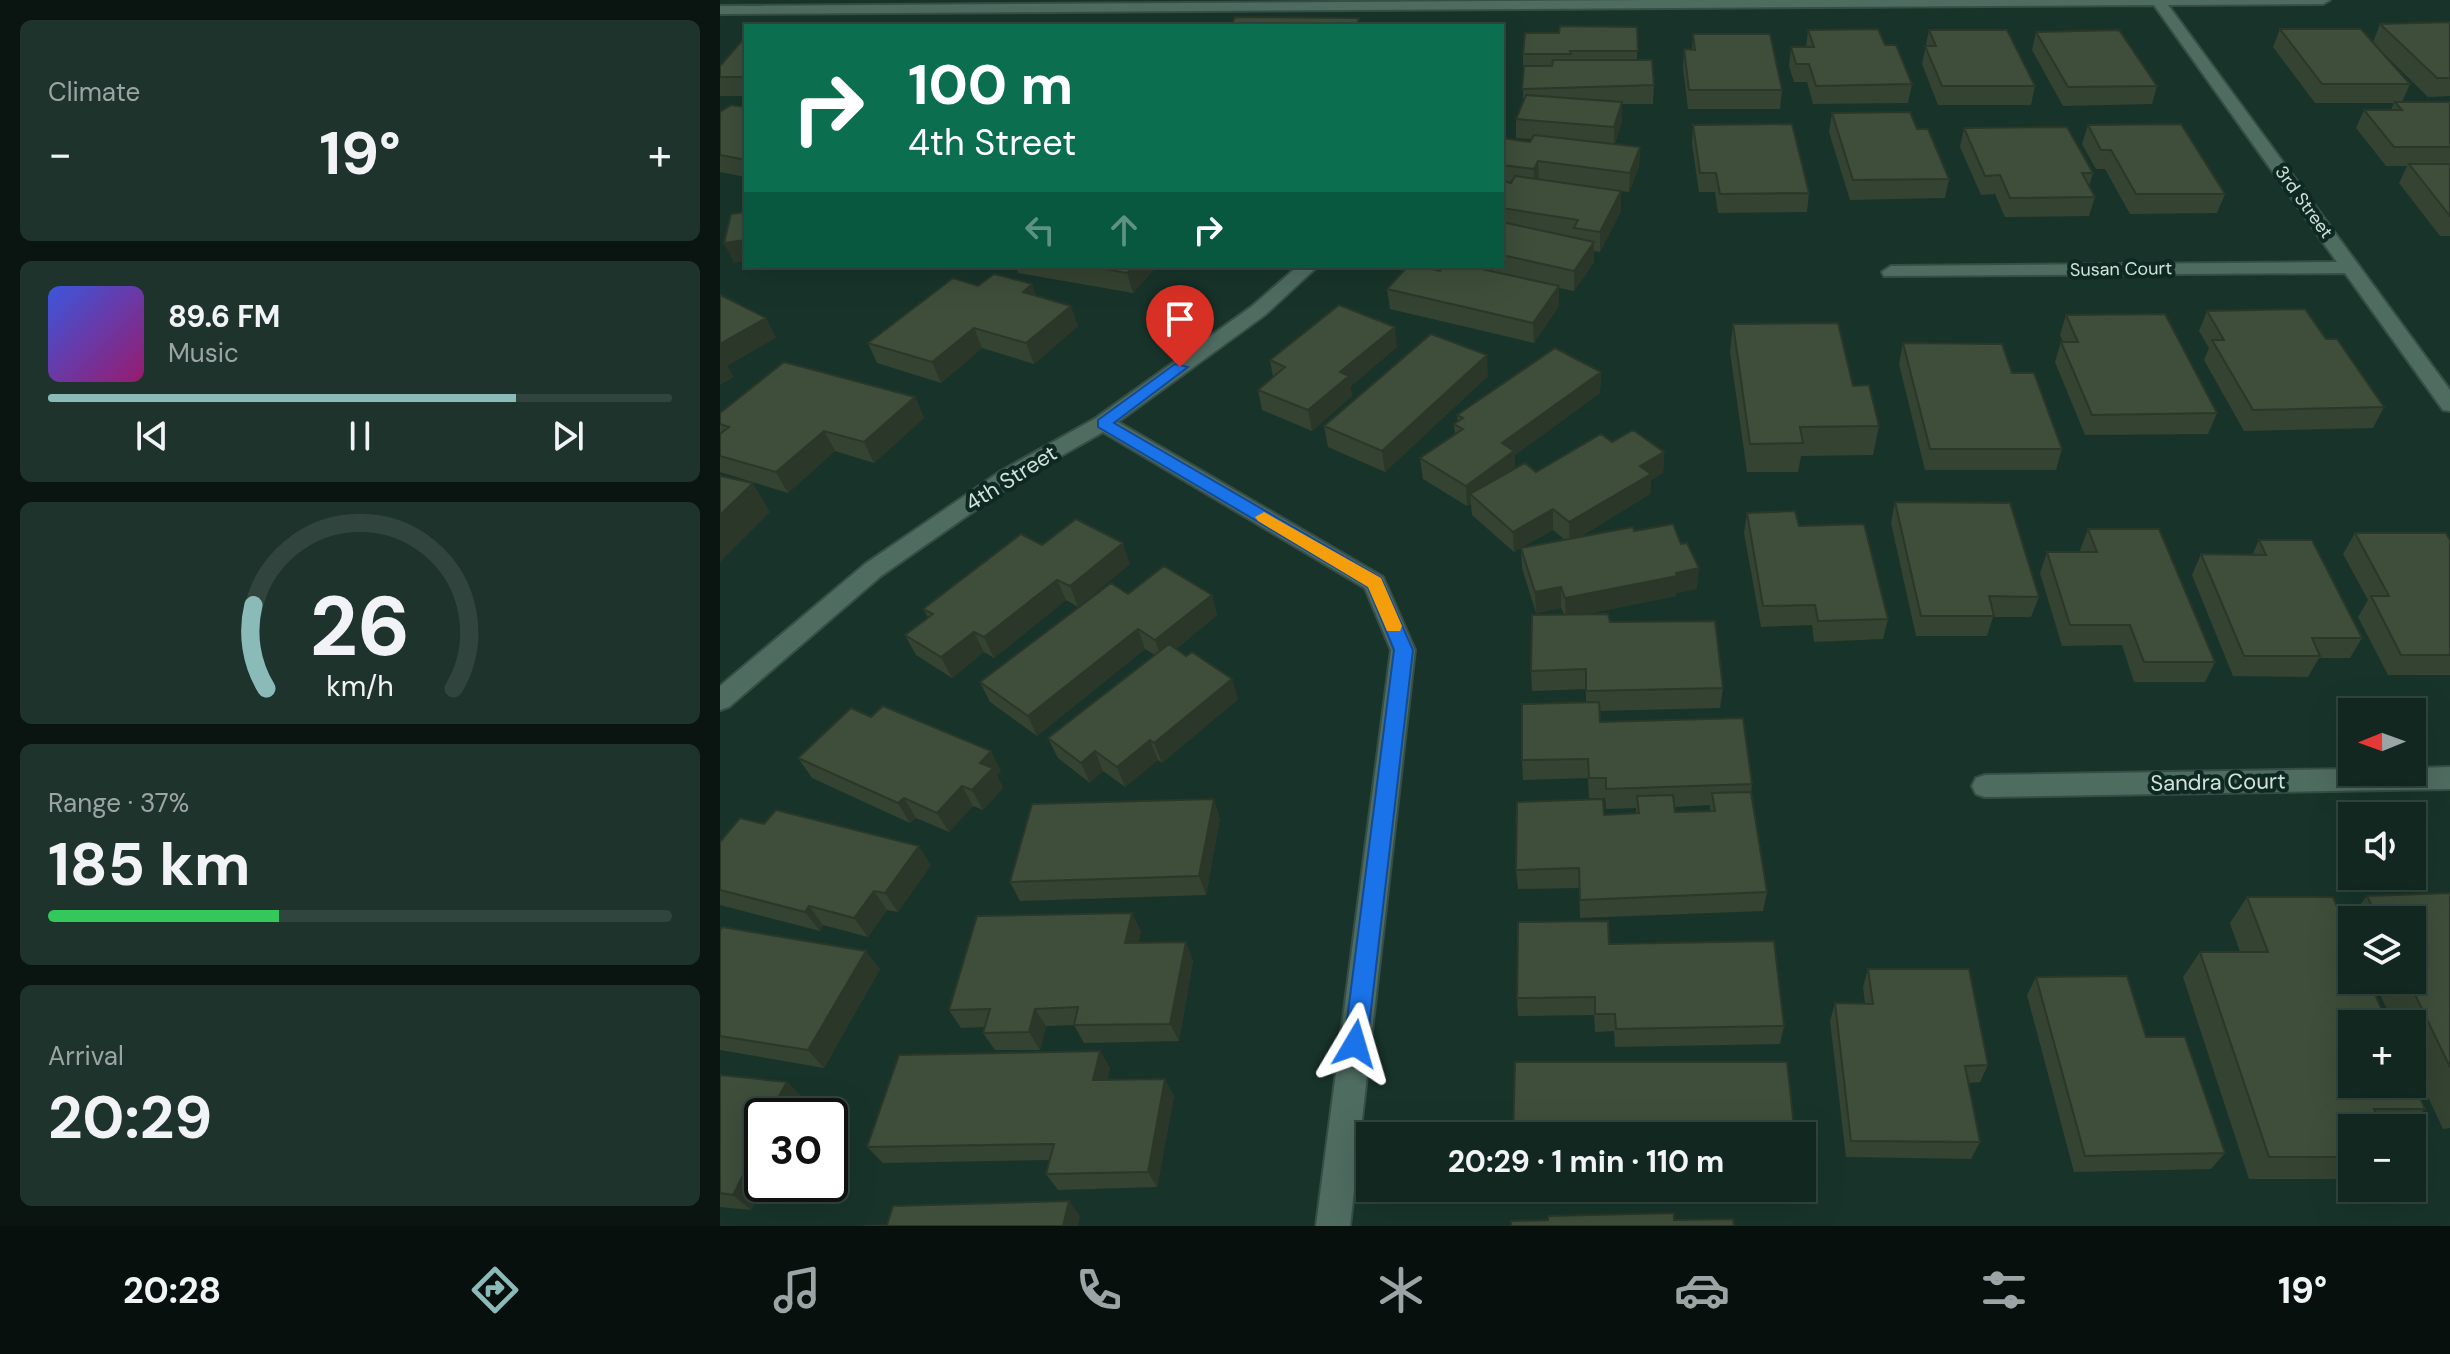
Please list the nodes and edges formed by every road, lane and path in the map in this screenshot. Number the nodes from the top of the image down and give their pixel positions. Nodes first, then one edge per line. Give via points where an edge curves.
1 (2323, 0) edge
2 (2158, 1) edge
3 (1447, 3) edge
4 (720, 10) edge
5 (1444, 24) edge
6 (2350, 267) junction
7 (1307, 268) edge
8 (1891, 272) dead end
9 (2450, 405) edge
10 (1103, 423) junction
11 (720, 700) edge
12 (2450, 778) edge
13 (1985, 786) dead end
14 (1333, 1226) edge

1 - 2 street
2 - 3 street
2 - 6 street, 3rd Street
3 - 4 street
3 - 5 street
6 - 8 street, Susan Court
6 - 9 street, 3rd Street
7 - 10 street, 4th Street via 1258,311
10 - 11 street, 4th Street via 1009,476 873,570
10 - 14 street via 1375,583 1403,650
12 - 13 street, Sandra Court

